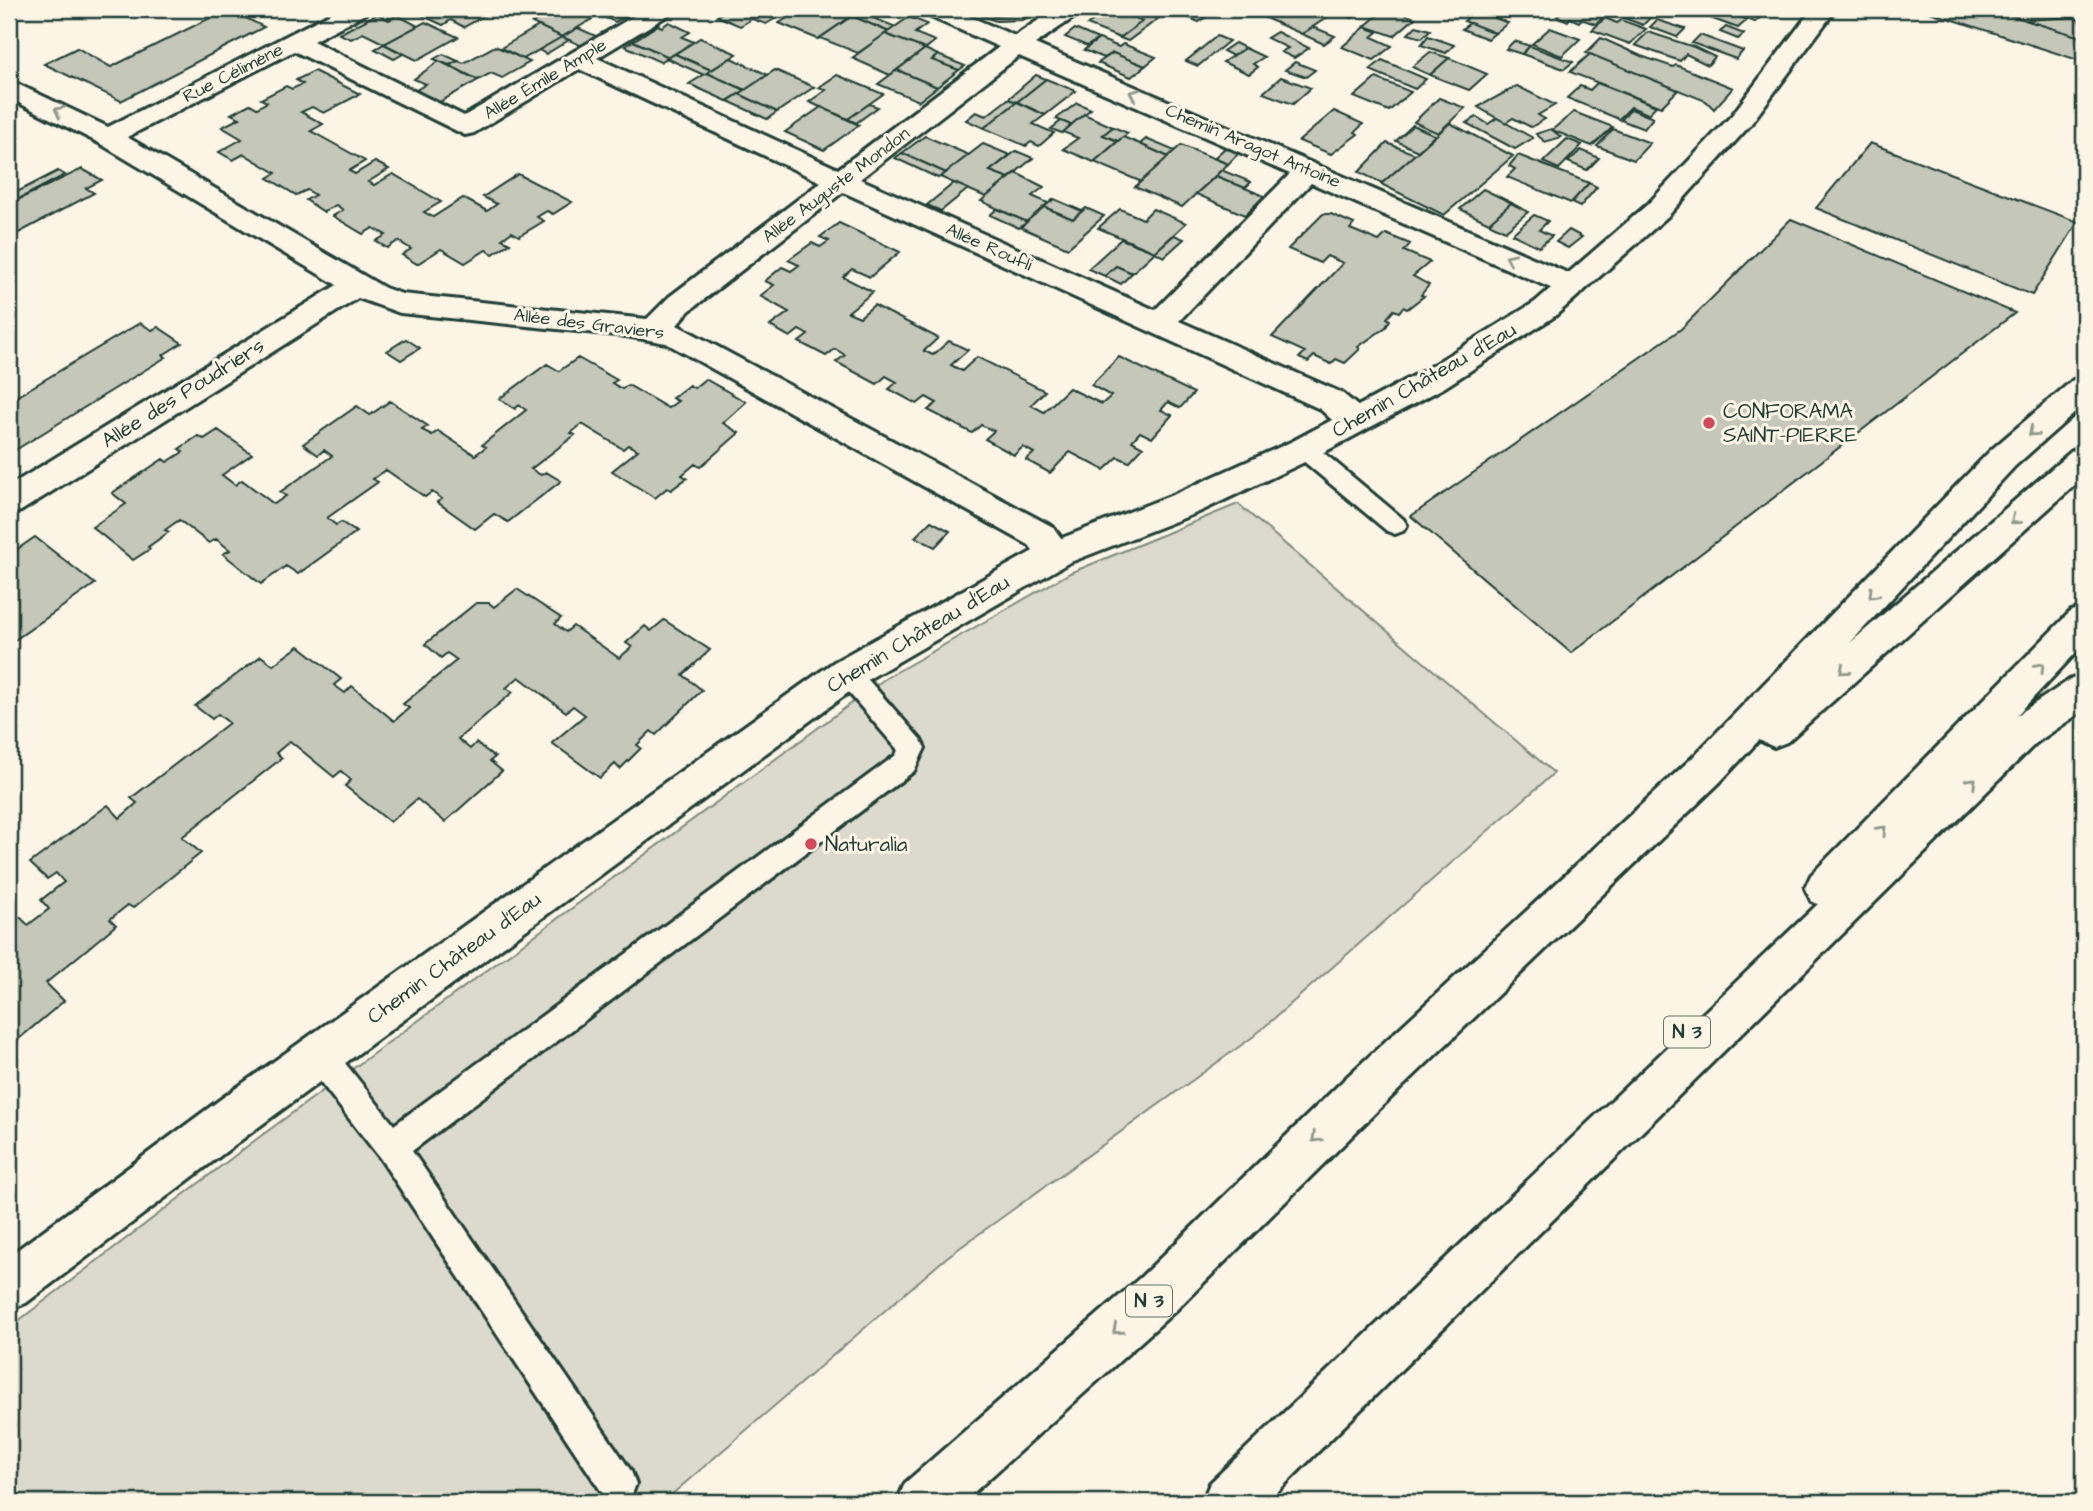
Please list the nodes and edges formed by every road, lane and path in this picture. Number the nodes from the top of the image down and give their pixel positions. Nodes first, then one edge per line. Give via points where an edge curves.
1 (357, 9) edge
2 (662, 9) edge
3 (932, 9) edge
4 (1071, 9) edge
5 (1824, 9) edge
6 (294, 41) junction
7 (1020, 44) junction
8 (578, 59) junction
9 (9, 88) edge
10 (108, 137) junction
11 (1309, 170) junction
12 (842, 181) junction
13 (358, 285) junction
14 (1572, 286) junction
15 (1159, 323) junction
16 (655, 329) junction
17 (2084, 387) edge
18 (1355, 421) junction
19 (1304, 449) junction
20 (2084, 459) edge
21 (9, 502) edge
22 (1395, 525) dead end
23 (1056, 554) junction
24 (2084, 621) edge
25 (847, 673) junction
26 (2084, 690) edge
27 (319, 1055) junction
28 (1365, 1091) junction
29 (391, 1146) junction
30 (9, 1286) edge
31 (1289, 1443) junction
32 (618, 1484) dead end
33 (924, 1502) edge
34 (1229, 1502) edge

1 - 6 main road, Rue Célimène
2 - 8 main road, Allée Émile Ample
3 - 7 main road, Chemin Aragot Antoine
4 - 7 main road, Allée Auguste Mondon
5 - 14 main road, Chemin Château d'Eau via 1741,120 1658,210
6 - 8 main road, Allée Émile Ample via 465,127
6 - 10 main road, Rue Célimène
11 -> 7 main road, Chemin Aragot Antoine
7 - 12 main road, Allée Auguste Mondon
8 - 12 main road, Allée Roufli
10 -> 9 main road, Allée des Graviers
10 - 13 main road, Allée des Graviers
14 -> 11 main road, Chemin Aragot Antoine
11 - 15 main road
12 - 15 main road, Allée Roufli
12 - 16 main road, Allée Auguste Mondon via 679,304
13 - 16 main road, Allée des Graviers via 400,303
13 - 21 main road, Allée des Poudriers
14 - 18 main road, Chemin Château d'Eau via 1545,309 1434,379
15 - 18 main road, Allée Roufli via 1331,401
16 - 23 main road, Allée des Graviers via 674,334 1041,536
17 -> 28 main road, N 3 via 2003,458 1706,770
18 - 19 main road, Chemin Château d'Eau
19 - 22 lane
19 - 23 main road, Chemin Château d'Eau via 1186,503
20 -> 28 main road, N 3
23 - 25 main road, Chemin Château d'Eau
31 -> 24 main road, N 3
25 - 27 main road, Chemin Château d'Eau
25 - 29 lane via 912,748 905,763
31 -> 26 main road, N 3 via 2023,732
27 - 29 lane
27 - 30 main road, Chemin Château d'Eau
28 -> 33 main road, N 3 via 1158,1294
29 - 32 lane
31 - 34 main road, N 3

